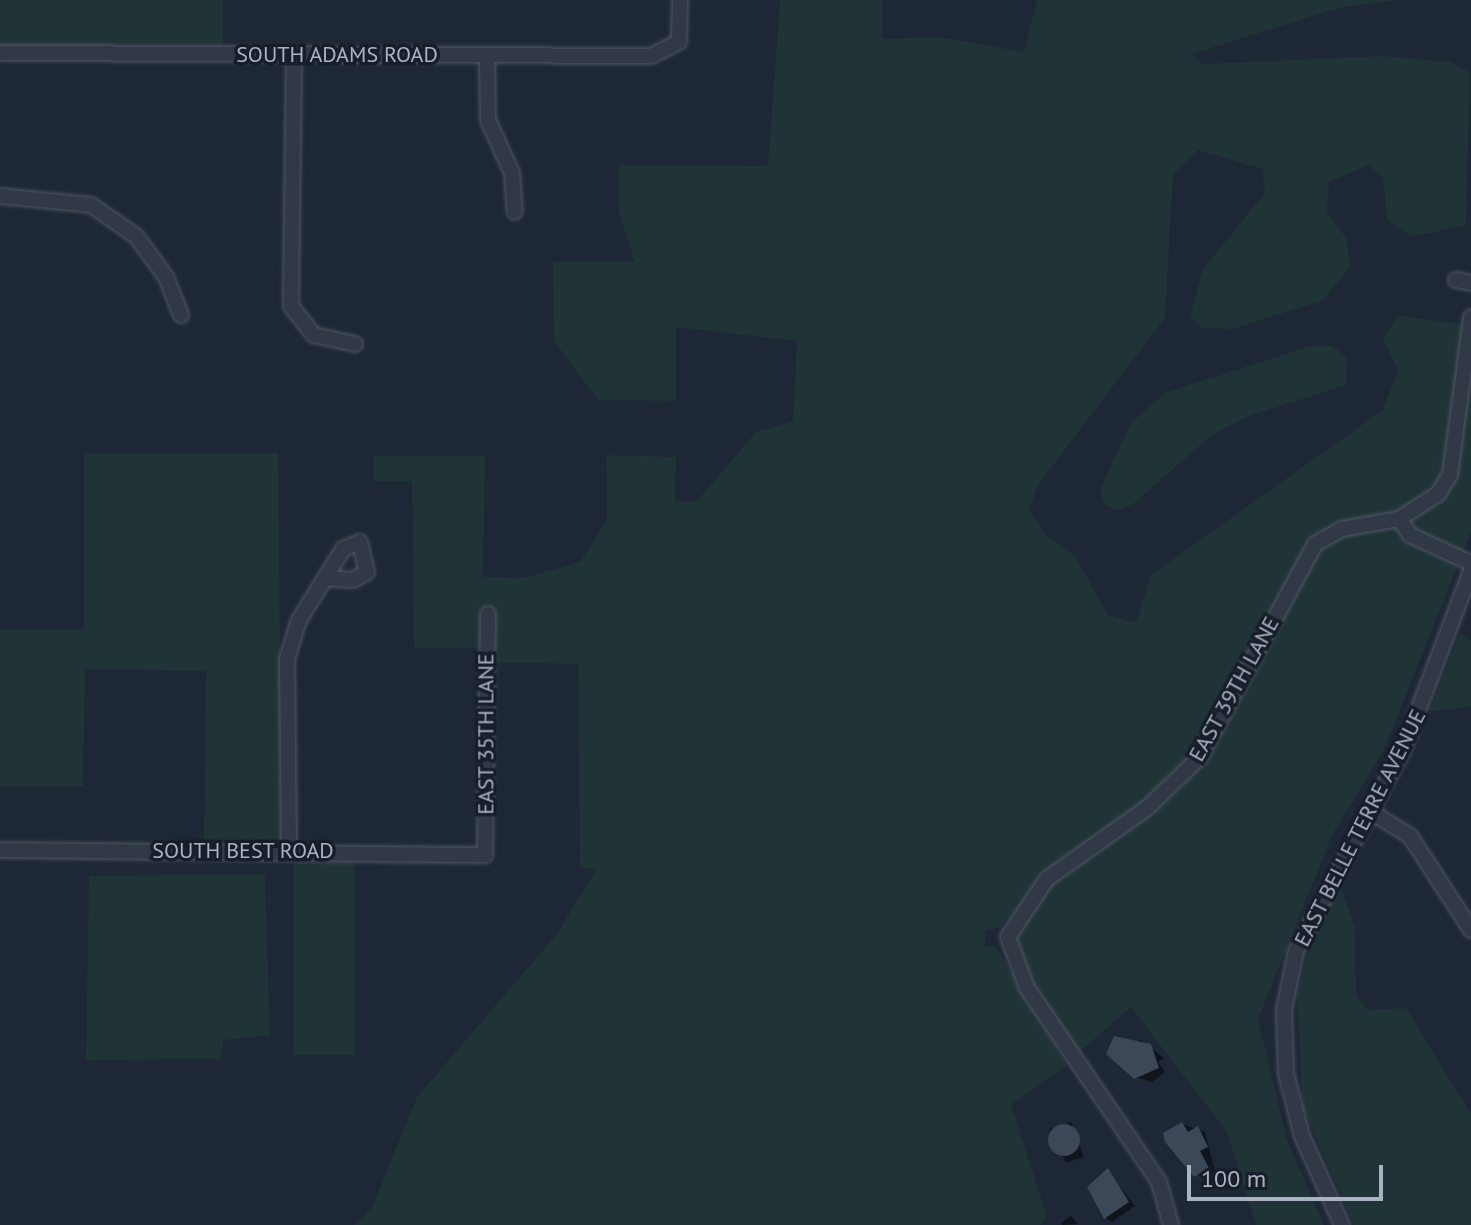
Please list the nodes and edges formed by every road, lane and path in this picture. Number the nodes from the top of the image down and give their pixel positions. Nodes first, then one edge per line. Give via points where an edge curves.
1 (680, 0) edge
2 (0, 53) edge
3 (294, 55) junction
4 (487, 56) junction
5 (0, 196) edge
6 (515, 212) dead end
7 (1456, 280) dead end
8 (1471, 283) edge
9 (181, 315) dead end
10 (1471, 317) edge
11 (355, 344) dead end
12 (1399, 519) junction
13 (1471, 563) edge
14 (1471, 571) edge
15 (327, 578) dead end
16 (488, 614) dead end
17 (1371, 812) junction
18 (0, 850) edge
19 (289, 851) junction
20 (485, 855) joint
21 (1471, 930) edge
22 (1171, 1225) edge
23 (1342, 1225) edge

1 - 4 street, SOUTH ADAMS ROAD via 672,51
2 - 3 street, SOUTH ADAMS ROAD
3 - 4 street, SOUTH ADAMS ROAD
3 - 11 street via 291,306 314,335
4 - 6 street via 488,120 512,173
5 - 9 street via 91,205 136,236 166,277
7 - 8 street
10 - 12 street, EAST 39TH LANE via 1450,475 1420,510
12 - 13 street via 1410,535
12 - 22 street, EAST 39TH LANE via 1342,529 1315,544 1200,757 1147,808 1047,879 1008,937 1027,988 1159,1182
14 - 17 street, EAST BELLE TERRE AVENUE via 1429,689
15 - 19 street via 298,622 287,659
16 - 20 street, EAST 35TH LANE
17 - 21 street via 1410,836
17 - 23 street, EAST BELLE TERRE AVENUE via 1296,951 1284,1010 1286,1073 1302,1136
18 - 19 street, SOUTH BEST ROAD
19 - 20 street, SOUTH BEST ROAD

